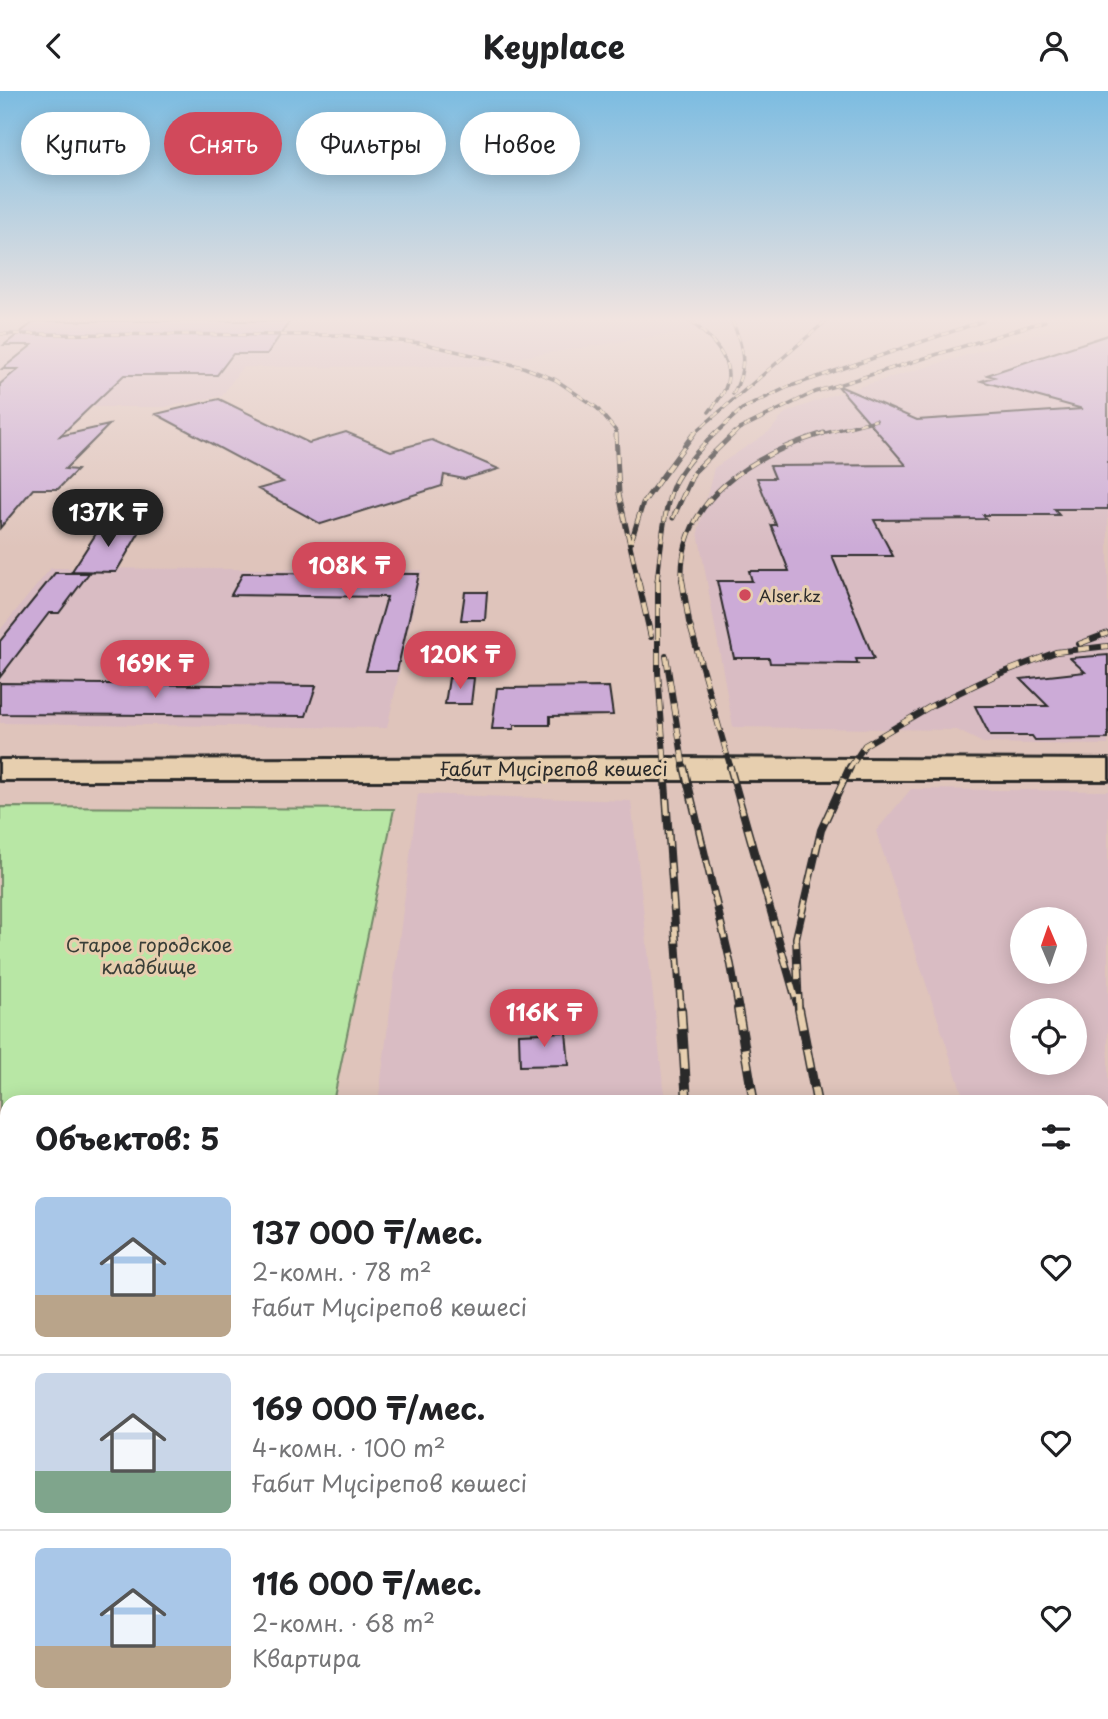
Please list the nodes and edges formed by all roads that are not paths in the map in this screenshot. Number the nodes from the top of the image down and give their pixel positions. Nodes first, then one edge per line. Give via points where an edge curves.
1 (0, 770) edge
2 (1108, 770) edge

1 - 2 main road, Ғабит Мүсірепов көшесі

